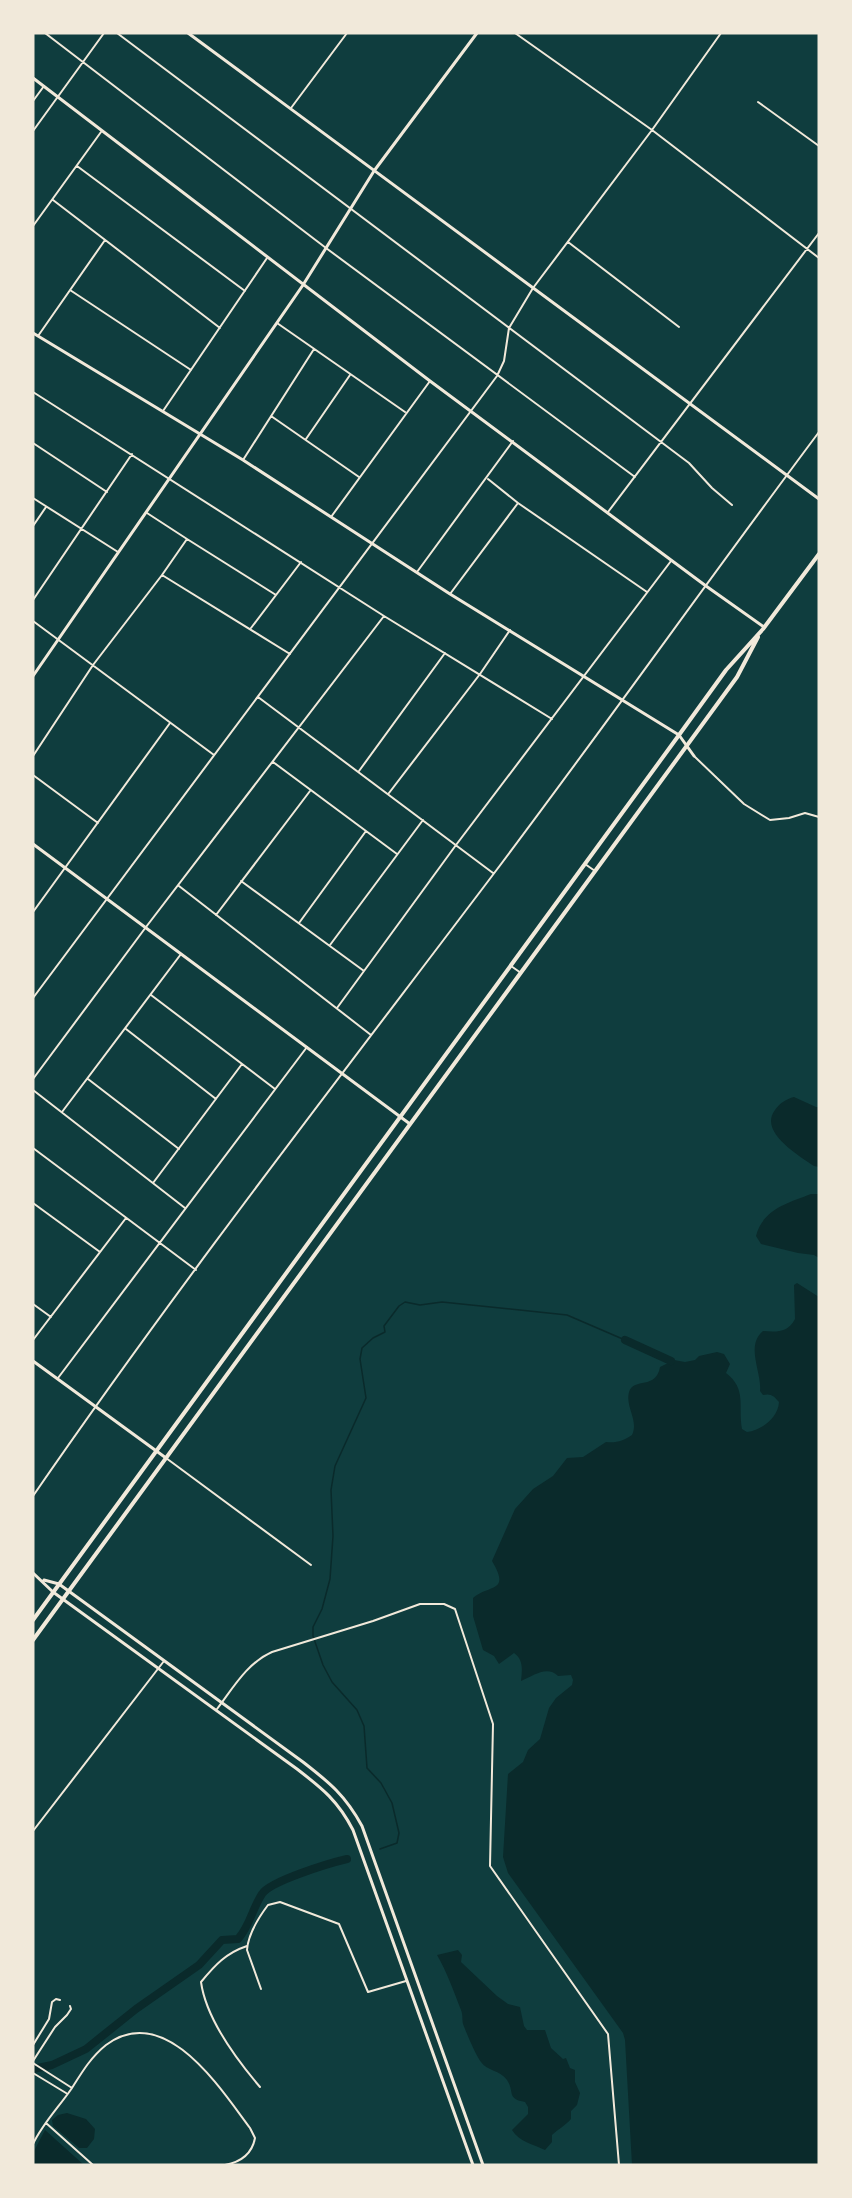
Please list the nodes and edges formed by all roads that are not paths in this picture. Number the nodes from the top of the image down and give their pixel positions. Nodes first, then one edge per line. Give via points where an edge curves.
1 (45, 33) edge
2 (104, 33) edge
3 (117, 33) edge
4 (188, 33) edge
5 (347, 33) edge
6 (477, 33) edge
7 (515, 33) edge
8 (722, 33) edge
9 (83, 62) junction
10 (33, 78) edge
11 (44, 86) junction
12 (59, 98) junction
13 (33, 101) edge
14 (758, 102) dead end
15 (291, 109) junction
16 (652, 130) junction
17 (33, 131) edge
18 (101, 132) junction
19 (819, 146) edge
20 (77, 166) junction
21 (374, 171) junction
22 (53, 200) junction
23 (351, 209) junction
24 (33, 226) edge
25 (819, 233) edge
26 (105, 240) junction
27 (568, 242) junction
28 (326, 248) junction
29 (807, 249) junction
30 (267, 258) junction
31 (819, 258) edge
32 (303, 285) junction
33 (533, 288) junction
34 (70, 290) junction
35 (245, 291) junction
36 (277, 324) junction
37 (679, 327) dead end
38 (220, 328) junction
39 (508, 328) junction
40 (33, 333) edge
41 (38, 336) junction
42 (314, 349) junction
43 (191, 370) junction
44 (350, 375) junction
45 (497, 375) junction
46 (430, 381) junction
47 (33, 392) edge
48 (690, 403) junction
49 (163, 411) junction
50 (470, 411) junction
51 (406, 413) junction
52 (271, 416) junction
53 (819, 432) edge
54 (200, 433) junction
55 (305, 440) junction
56 (513, 441) junction
57 (33, 443) edge
58 (660, 443) junction
59 (132, 454) junction
60 (243, 460) junction
61 (787, 475) junction
62 (169, 477) junction
63 (359, 477) junction
64 (635, 477) junction
65 (487, 478) junction
66 (107, 492) junction
67 (33, 498) edge
68 (819, 499) edge
69 (519, 503) junction
70 (732, 505) dead end
71 (46, 507) junction
72 (146, 512) junction
73 (608, 512) junction
74 (331, 518) junction
75 (33, 526) edge
76 (82, 528) junction
77 (187, 540) junction
78 (372, 544) junction
79 (118, 552) junction
80 (819, 554) edge
81 (672, 560) junction
82 (301, 562) junction
83 (417, 572) junction
84 (162, 574) junction
85 (706, 586) junction
86 (340, 588) junction
87 (647, 592) junction
88 (450, 594) junction
89 (276, 595) junction
90 (33, 600) edge
91 (384, 616) junction
92 (33, 621) edge
93 (250, 628) junction
94 (764, 628) junction
95 (510, 630) junction
96 (58, 640) junction
97 (445, 653) junction
98 (290, 654) junction
99 (93, 665) junction
100 (480, 674) junction
101 (33, 676) edge
102 (584, 677) junction
103 (258, 697) junction
104 (622, 699) junction
105 (552, 719) junction
106 (170, 723) junction
107 (300, 727) junction
108 (679, 735) junction
109 (686, 745) junction
110 (214, 755) junction
111 (33, 756) edge
112 (694, 756) joint
113 (273, 762) junction
114 (359, 771) junction
115 (33, 776) edge
116 (310, 790) junction
117 (389, 793) junction
118 (819, 817) edge
119 (423, 820) junction
120 (98, 824) junction
121 (366, 831) junction
122 (33, 844) edge
123 (456, 845) junction
124 (397, 854) junction
125 (585, 864) junction
126 (66, 868) junction
127 (595, 871) junction
128 (494, 874) junction
129 (241, 881) junction
130 (179, 886) junction
131 (108, 900) junction
132 (33, 904) edge
133 (37, 907) junction
134 (33, 912) edge
135 (216, 915) junction
136 (299, 923) junction
137 (146, 927) junction
138 (330, 945) junction
139 (181, 954) junction
140 (511, 966) junction
141 (364, 971) junction
142 (520, 973) junction
143 (151, 994) junction
144 (33, 998) edge
145 (337, 1008) junction
146 (125, 1028) junction
147 (372, 1035) junction
148 (307, 1047) junction
149 (243, 1064) junction
150 (342, 1073) junction
151 (33, 1079) edge
152 (88, 1079) junction
153 (275, 1089) junction
154 (33, 1090) edge
155 (216, 1099) junction
156 (62, 1113) junction
157 (400, 1117) junction
158 (410, 1125) junction
159 (33, 1149) edge
160 (179, 1149) junction
161 (153, 1183) junction
162 (33, 1203) edge
163 (186, 1208) junction
164 (126, 1218) junction
165 (160, 1243) junction
166 (100, 1252) junction
167 (196, 1270) junction
168 (33, 1304) edge
169 (51, 1317) junction
170 (33, 1340) edge
171 (33, 1361) edge
172 (58, 1379) junction
173 (95, 1406) junction
174 (156, 1451) junction
175 (166, 1458) junction
176 (33, 1496) edge
177 (310, 1565) dead end
178 (33, 1573) edge
179 (42, 1580) junction
180 (59, 1584) junction
181 (69, 1591) junction
182 (53, 1592) junction
183 (63, 1599) junction
184 (33, 1620) edge
185 (33, 1640) edge
186 (164, 1661) junction
187 (158, 1668) junction
188 (222, 1703) junction
189 (216, 1710) junction
190 (33, 1831) edge
191 (247, 1946) junction
192 (406, 1981) junction
193 (261, 1989) dead end
194 (60, 2000) dead end
195 (70, 2006) dead end
196 (33, 2045) edge
197 (33, 2062) edge
198 (34, 2074) edge
199 (260, 2087) dead end
200 (72, 2088) junction
201 (67, 2094) junction
202 (45, 2122) junction
203 (33, 2144) edge
204 (93, 2165) edge
205 (225, 2165) edge
206 (473, 2165) edge
207 (483, 2165) edge
208 (619, 2165) edge

1 - 9 street
2 - 9 street
3 - 23 street
4 - 15 street
5 - 15 street
6 - 21 street
7 - 16 street
8 - 16 street
9 - 12 street
9 - 28 street
10 - 11 street
11 - 12 street
11 - 13 street
12 - 17 street
12 - 18 street
14 - 19 street
15 - 21 street
16 - 27 street
16 - 29 street
18 - 20 street
18 - 30 street
20 - 22 street
20 - 35 street
21 - 23 street
21 - 33 street
22 - 24 street
22 - 26 street
23 - 28 street
23 - 39 street
25 - 29 street
26 - 34 street
26 - 38 street
27 - 33 street
27 - 37 street
28 - 32 street
28 - 45 street
29 - 31 street
29 - 48 street
30 - 32 street
30 - 35 street
32 - 36 street
32 - 46 street
33 - 39 street
33 - 48 street
34 - 41 street
34 - 43 street
35 - 38 street
36 - 42 street
36 - 54 street
38 - 43 street
39 - 45 street via 504,361
39 - 58 street
40 - 41 street
41 - 49 street
42 - 44 street
42 - 52 street
43 - 49 street
44 - 51 street
44 - 55 street
45 - 50 street
45 - 64 street
46 - 50 street
46 - 51 street
47 - 59 street
48 - 58 street
48 - 61 street
49 - 54 street
50 - 56 street
50 - 78 street
51 - 63 street
52 - 55 street
52 - 60 street
53 - 61 street
54 - 60 street
54 - 62 street
55 - 63 street
56 - 65 street
56 - 73 street
57 - 66 street
58 - 64 street
58 - 70 street via 689,464
59 - 62 street
59 - 66 street
60 - 74 street
61 - 68 street
61 - 85 street
62 - 72 street
62 - 82 street
63 - 74 street
64 - 73 street
65 - 69 street
65 - 83 street
66 - 76 street
67 - 71 street
69 - 87 street
69 - 88 street
71 - 75 street
71 - 76 street
72 - 77 street
72 - 79 street
73 - 81 street
74 - 78 street
76 - 79 street
76 - 90 street
77 - 84 street
77 - 89 street
78 - 83 street
78 - 86 street
79 - 96 street
80 - 94 main road
81 - 85 street
81 - 87 street
82 - 86 street
82 - 89 street
83 - 88 street
84 - 93 street
84 - 99 street
85 - 94 street
85 - 104 street
86 - 91 street
86 - 98 street
87 - 102 street
88 - 95 street
89 - 93 street
91 - 97 street
91 - 107 street
92 - 96 street
93 - 98 street
94 - 108 main road via 726,670
94 - 109 main road via 737,676
95 - 100 street
95 - 102 street
96 - 99 street
96 - 101 street
97 - 100 street
97 - 114 street
98 - 103 street
99 - 106 street
99 - 111 street
100 - 105 street
100 - 117 street
102 - 104 street
102 - 105 street
103 - 107 street
103 - 110 street
104 - 108 street
104 - 128 street
105 - 123 street
106 - 110 street
106 - 120 street
107 - 113 street
107 - 114 street
108 - 109 street
108 - 125 main road
109 - 112 street
109 - 127 main road
110 - 131 street
112 - 118 street via 744,804 770,820 805,813
113 - 116 street
113 - 130 street
114 - 117 street
115 - 120 street
116 - 121 street
116 - 129 street
117 - 119 street
119 - 123 street
119 - 124 street
120 - 126 street
121 - 124 street
121 - 136 street
122 - 126 street
123 - 128 street
123 - 141 street
124 - 138 street
125 - 127 street
125 - 140 main road
126 - 131 street
126 - 133 street
127 - 142 main road
128 - 147 street
129 - 135 street
129 - 136 street
130 - 135 street
130 - 137 street
131 - 137 street
131 - 144 street
132 - 133 street
133 - 134 street
135 - 145 street
136 - 138 street
137 - 139 street
137 - 151 street
138 - 141 street
139 - 143 street
139 - 148 street
140 - 142 street
140 - 157 main road
141 - 145 street
142 - 158 main road
143 - 146 street
143 - 149 street
145 - 147 street
146 - 152 street
146 - 155 street
147 - 150 street
148 - 150 street
148 - 153 street
149 - 153 street
149 - 155 street
150 - 157 street
150 - 167 street
152 - 156 street
152 - 160 street
153 - 163 street
154 - 156 street
155 - 160 street
156 - 161 street
157 - 158 street
157 - 174 main road
158 - 175 main road
159 - 164 street
160 - 161 street
161 - 163 street
162 - 166 street
163 - 165 street
164 - 165 street
164 - 166 street
165 - 167 street
165 - 172 street
166 - 169 street
167 - 173 street
168 - 169 street
169 - 170 street
171 - 172 street
172 - 173 street
173 - 174 street
173 - 176 street
174 - 175 street
174 - 180 main road
175 - 177 street
175 - 181 main road
178 - 179 street
179 - 180 street
179 - 182 street
180 - 181 street
180 - 182 main road
181 - 183 main road
181 - 186 street
182 - 183 street
182 - 184 main road
183 - 185 main road
183 - 187 street
186 - 187 street
186 - 188 street
187 - 189 street
187 - 190 street
188 - 189 street
188 - 207 street via 334,1786 354,1810
188 - 208 street via 260,1657 420,1604 444,1604 455,1609 493,1724 490,1866 608,2034
189 - 192 street via 327,1792 342,1809
191 - 192 street via 261,1914 268,1905 280,1902 339,1924 368,1992
191 - 193 street
191 - 199 street via 231,1951 201,1982 203,1995 220,2029
192 - 206 street
194 - 196 street via 52,2002 49,2019
195 - 197 street via 67,2016 55,2027
197 - 200 street
198 - 201 street
200 - 201 street
200 - 205 street via 88,2063 107,2044 138,2032 168,2040 196,2060 255,2138 252,2149 242,2159
201 - 202 street
202 - 203 street
202 - 204 street

